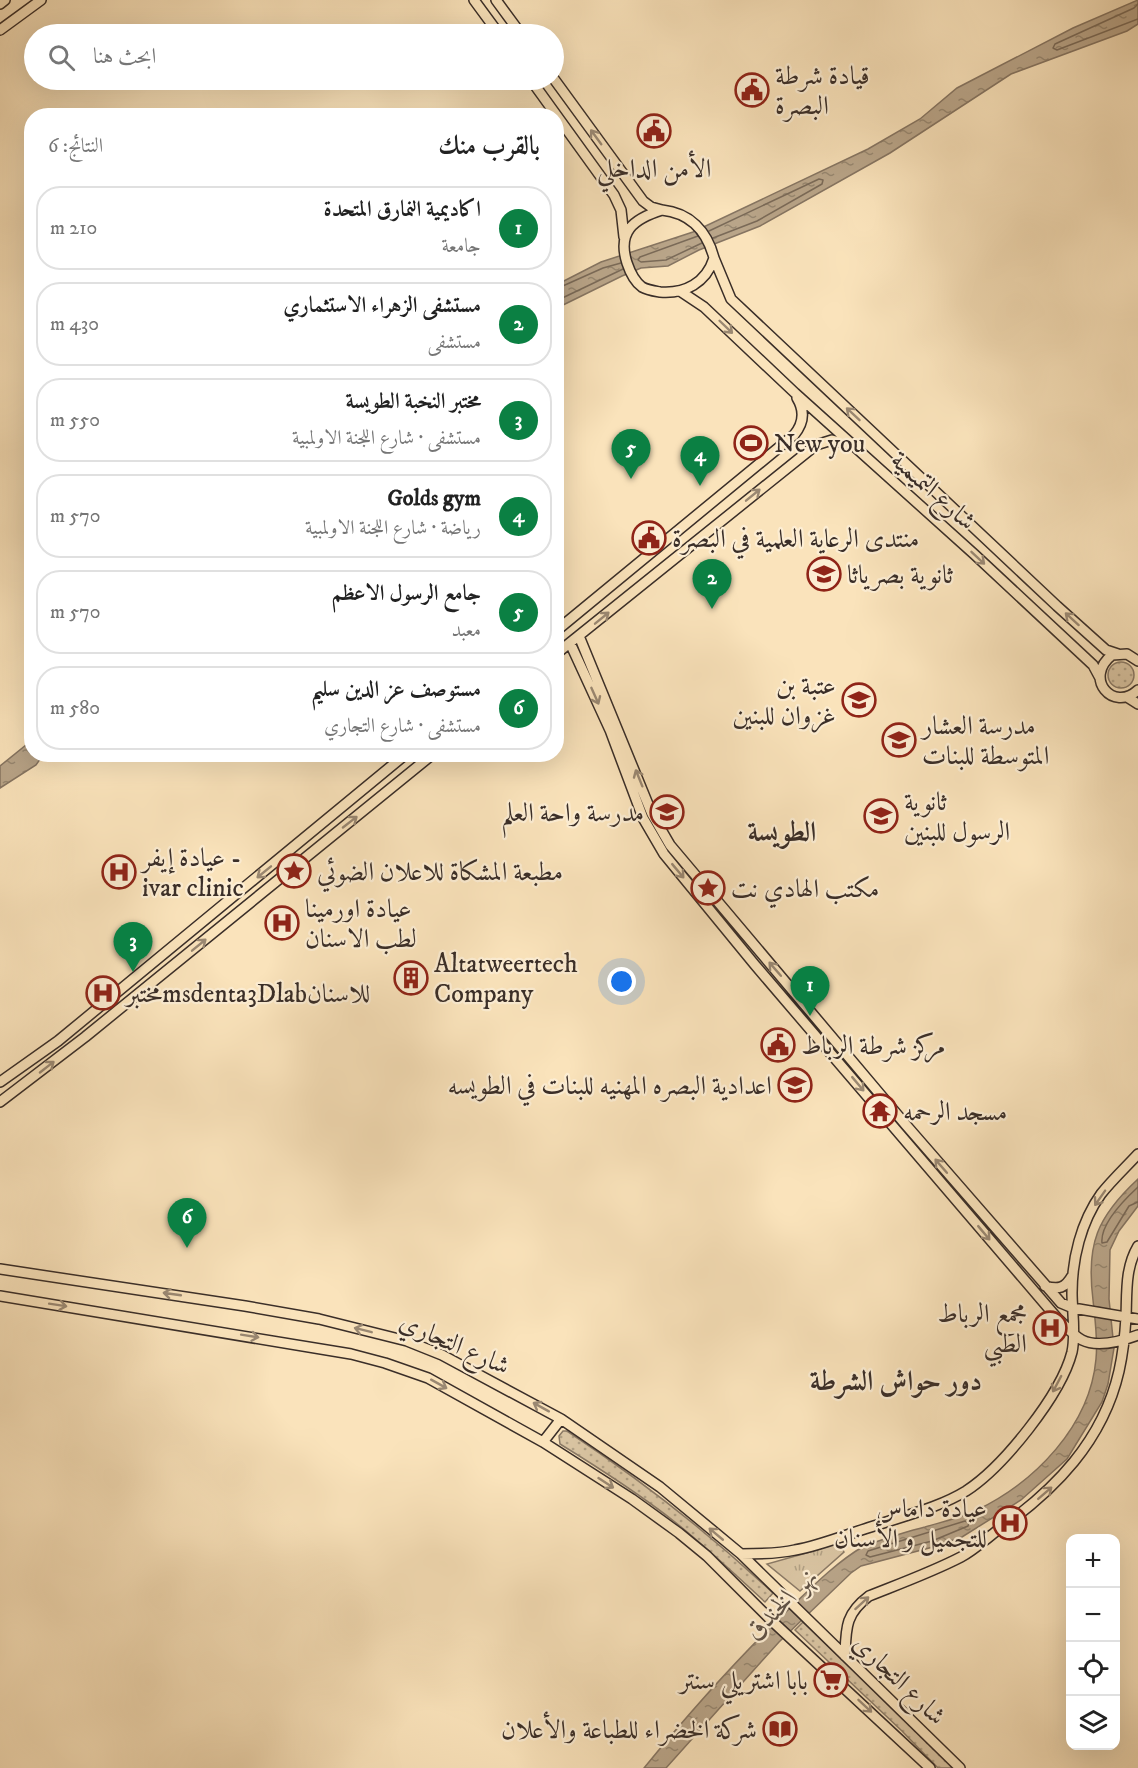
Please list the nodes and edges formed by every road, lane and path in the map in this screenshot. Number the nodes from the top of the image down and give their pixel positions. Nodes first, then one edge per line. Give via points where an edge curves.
1 (5, 0) edge
2 (41, 0) edge
3 (474, 0) edge
4 (496, 0) edge
5 (0, 4) edge
6 (492, 24) edge
7 (514, 24) edge
8 (0, 30) edge
9 (538, 90) edge
10 (562, 90) edge
11 (551, 108) edge
12 (564, 126) edge
13 (662, 210) junction
14 (624, 237) junction
15 (712, 253) junction
16 (680, 291) junction
17 (795, 393) junction
18 (791, 438) junction
19 (806, 453) junction
20 (861, 453) junction
21 (564, 624) edge
22 (579, 636) junction
23 (570, 643) junction
24 (564, 648) edge
25 (1118, 654) junction
26 (1138, 661) edge
27 (1100, 678) junction
28 (1138, 690) edge
29 (1127, 697) junction
30 (1138, 704) edge
31 (396, 762) edge
32 (423, 762) edge
33 (648, 816) junction
34 (760, 952) junction
35 (750, 959) junction
36 (0, 1082) edge
37 (0, 1102) edge
38 (1138, 1154) edge
39 (1138, 1246) edge
40 (0, 1269) edge
41 (1074, 1271) junction
42 (1045, 1286) junction
43 (0, 1296) edge
44 (1073, 1308) junction
45 (1126, 1317) junction
46 (1138, 1318) edge
47 (1073, 1333) junction
48 (1138, 1335) edge
49 (1120, 1341) junction
50 (561, 1419) junction
51 (543, 1442) junction
52 (741, 1554) junction
53 (845, 1656) junction
54 (930, 1768) edge
55 (960, 1768) edge

1 - 5 main road
2 - 8 main road
3 - 6 main road
4 - 7 main road
9 - 11 main road
13 -> 10 main road via 643,201
12 - 14 main road via 614,195 621,210
13 - 14 main road via 641,218
13 - 15 main road via 681,213 698,225
14 - 16 main road via 627,262 643,288
15 - 16 main road via 704,277
25 -> 15 main road, شارع التميمية via 1106,650 1057,606 731,299
16 -> 17 main road, شارع التميمية via 704,307
17 - 18 main road via 802,422
17 - 20 main road, شارع التميمية
18 - 19 main road
18 - 21 main road
19 - 20 main road via 821,441 832,440 844,442
22 -> 19 main road
20 -> 27 main road, شارع التميمية via 1088,660
22 - 23 main road
33 -> 22 main road
23 - 24 main road
23 -> 33 main road
25 - 26 main road, شارع التميمية
25 - 27 main road via 1103,664
27 - 29 main road, شارع التميمية via 1107,693
28 - 29 main road
29 - 30 main road
31 -> 36 main road via 58,1041
37 -> 32 main road
33 - 34 main road
33 -> 35 main road via 664,854
34 - 35 main road
42 -> 34 main road
35 -> 47 main road
38 -> 41 main road via 1091,1210
39 - 45 main road via 1127,1278
50 -> 40 main road, شارع التجاري via 442,1355 367,1330 245,1306
41 - 42 main road via 1066,1286
41 - 44 main road
42 - 44 main road via 1061,1303
43 -> 51 main road, شارع التجاري via 265,1339 385,1363 428,1378
44 - 45 main road
44 - 47 main road
45 - 46 main road
45 - 49 main road
47 - 49 main road via 1088,1342
47 -> 52 main road via 1072,1351 1050,1397 1018,1441 979,1482 964,1492 916,1513 811,1546
48 - 49 main road
53 -> 49 main road via 846,1628 859,1604 869,1596 962,1556 1019,1515 1075,1463 1106,1411 1118,1373
50 - 51 main road
52 -> 50 main road, شارع التجاري via 646,1476
51 -> 54 main road, شارع التجاري via 707,1556
52 - 53 main road, شارع التجاري
53 - 55 main road, شارع التجاري

